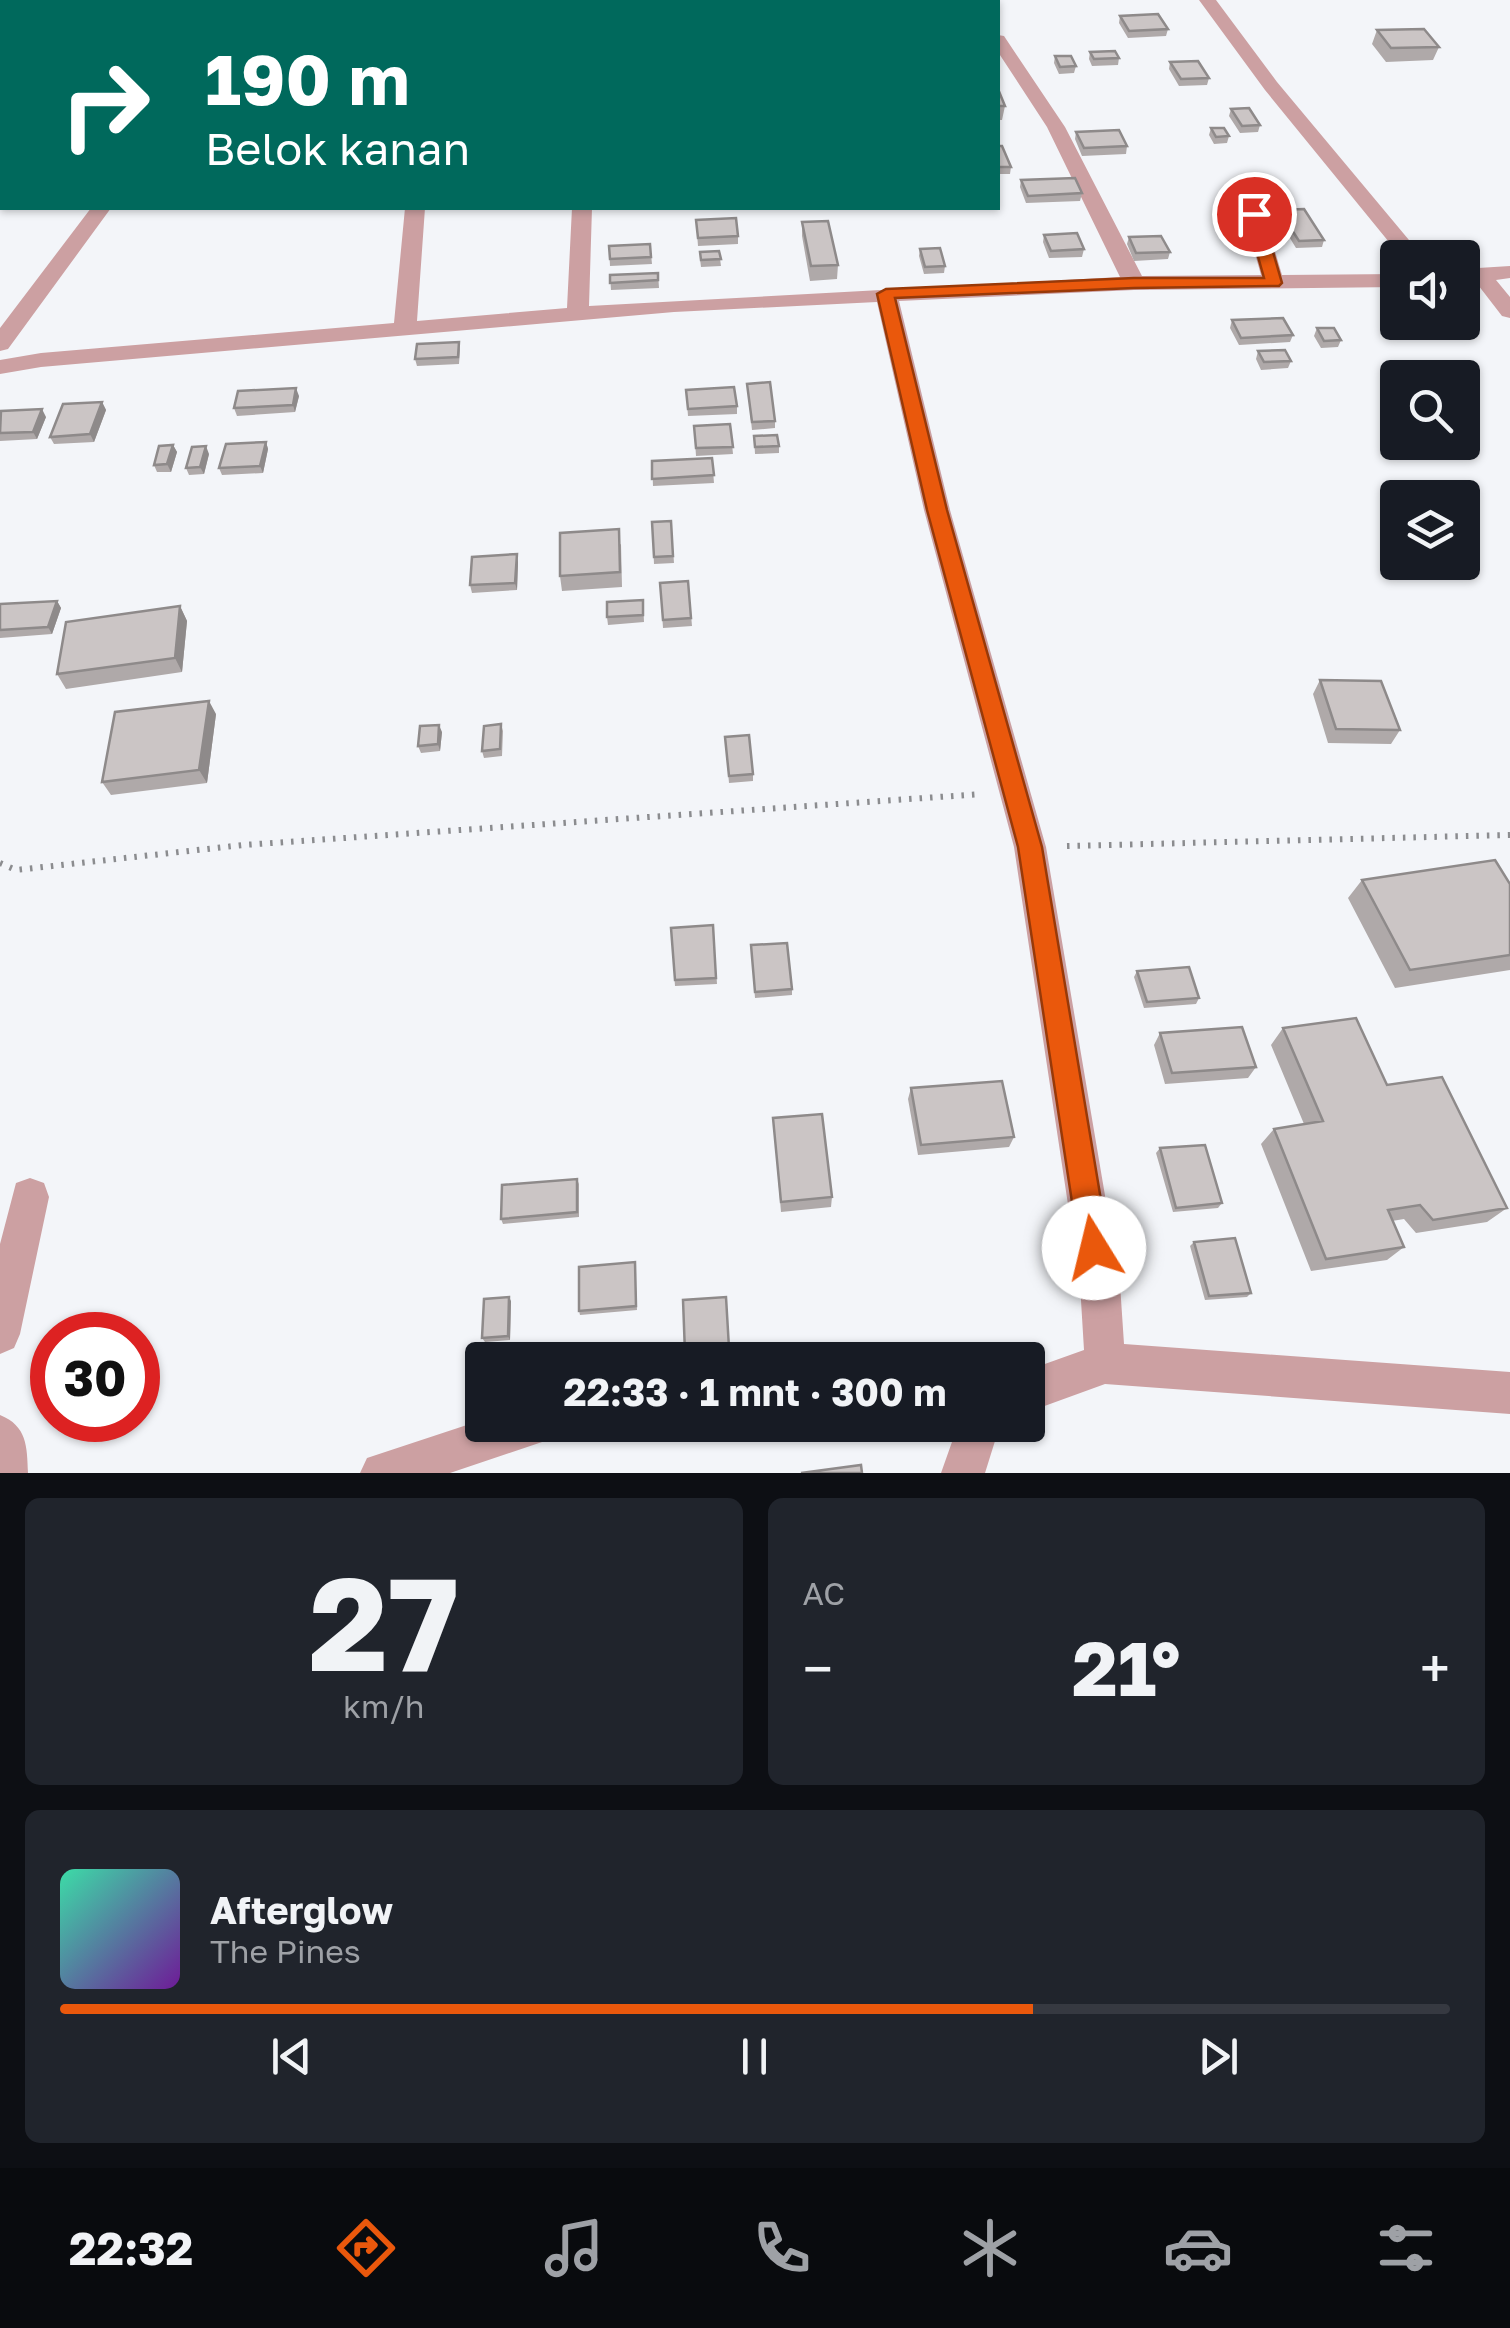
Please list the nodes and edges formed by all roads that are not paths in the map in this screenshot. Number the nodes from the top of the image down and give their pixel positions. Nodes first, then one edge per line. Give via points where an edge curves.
1 (1207, 0) edge
2 (1000, 43) edge
3 (100, 210) edge
4 (415, 210) edge
5 (582, 210) edge
6 (1254, 214) dead end
7 (1399, 240) edge
8 (1510, 272) edge
9 (1480, 274) edge
10 (1380, 280) edge
11 (1480, 282) edge
12 (1134, 283) junction
13 (1274, 283) junction
14 (886, 294) junction
15 (1510, 310) edge
16 (578, 312) junction
17 (405, 327) junction
18 (0, 344) edge
19 (0, 367) edge
20 (30, 1197) dead end
21 (0, 1334) edge
22 (1105, 1363) junction
23 (1045, 1385) edge
24 (1510, 1393) edge
25 (0, 1436) edge
26 (480, 1442) edge
27 (973, 1442) edge
28 (6, 1473) edge
29 (382, 1473) edge
30 (963, 1473) edge

1 - 7 street
2 - 12 street via 1056,127
3 - 18 street
4 - 17 street
5 - 16 street
6 - 13 street
8 - 9 street
10 - 13 street
11 - 15 street
12 - 13 street
12 - 14 street
14 - 16 street
14 - 22 street via 937,510 1030,847 1100,1284
16 - 17 street
17 - 19 street
20 - 21 street
22 - 23 street
22 - 24 street
25 - 28 street
26 - 29 street
27 - 30 street

